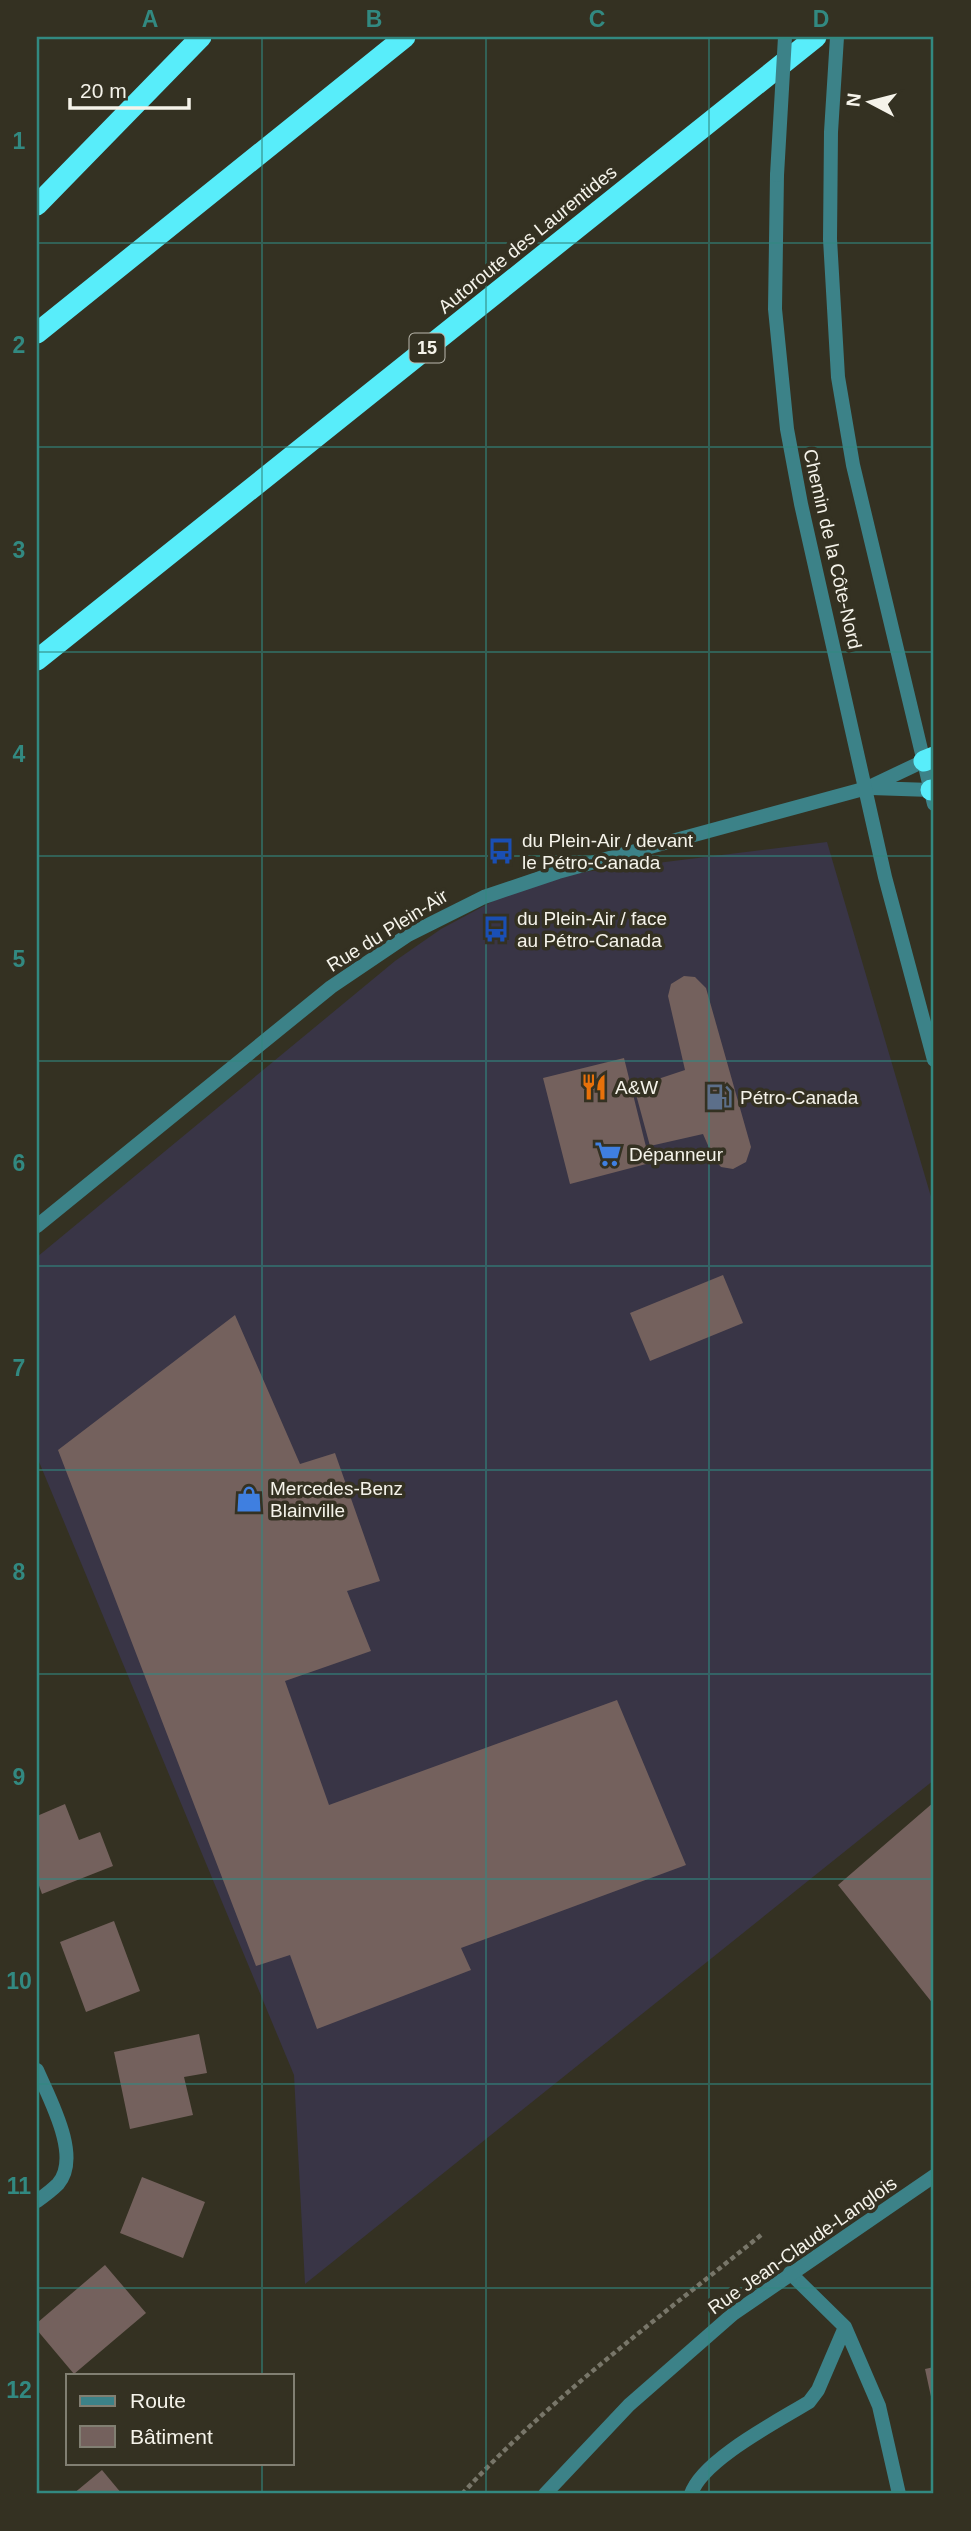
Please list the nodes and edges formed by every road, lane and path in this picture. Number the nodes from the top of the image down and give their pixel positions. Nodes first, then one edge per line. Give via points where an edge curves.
1 (201, 37) edge
2 (405, 37) edge
3 (785, 37) edge
4 (816, 37) edge
5 (837, 37) edge
6 (37, 205) edge
7 (37, 333) edge
8 (37, 660) edge
9 (929, 759) edge
10 (867, 788) junction
11 (933, 794) edge
12 (934, 1060) edge
13 (37, 1226) edge
14 (37, 2070) edge
15 (934, 2176) edge
16 (37, 2202) edge
17 (761, 2235) dead end
18 (790, 2273) junction
19 (845, 2327) junction
20 (462, 2494) edge
21 (545, 2494) edge
22 (691, 2494) edge
23 (899, 2494) edge

1 - 6 highway
2 - 7 highway
3 - 10 street, Chemin de la Côte-Nord, bridge via 775,309 787,429
4 - 8 highway, Autoroute des Laurentides / 15
5 - 9 street, Chemin de la Côte-Nord via 830,288 841,398 853,465
9 - 10 street, Rue du Plein-Air
9 - 11 street, Chemin de la Côte-Nord
10 - 11 street, Rue du Plein-Air
10 - 12 street, Chemin de la Côte-Nord via 888,889
10 - 13 street, Rue du Plein-Air via 558,872 458,907 341,979
14 - 16 street via 68,2156 60,2182
15 - 18 street, Rue Jean-Claude-Langlois
17 - 20 path via 564,2397
18 - 19 street
18 - 21 street, Rue Jean-Claude-Langlois via 733,2314 629,2405
19 - 22 street via 809,2402 729,2451 694,2485
19 - 23 street via 880,2406

